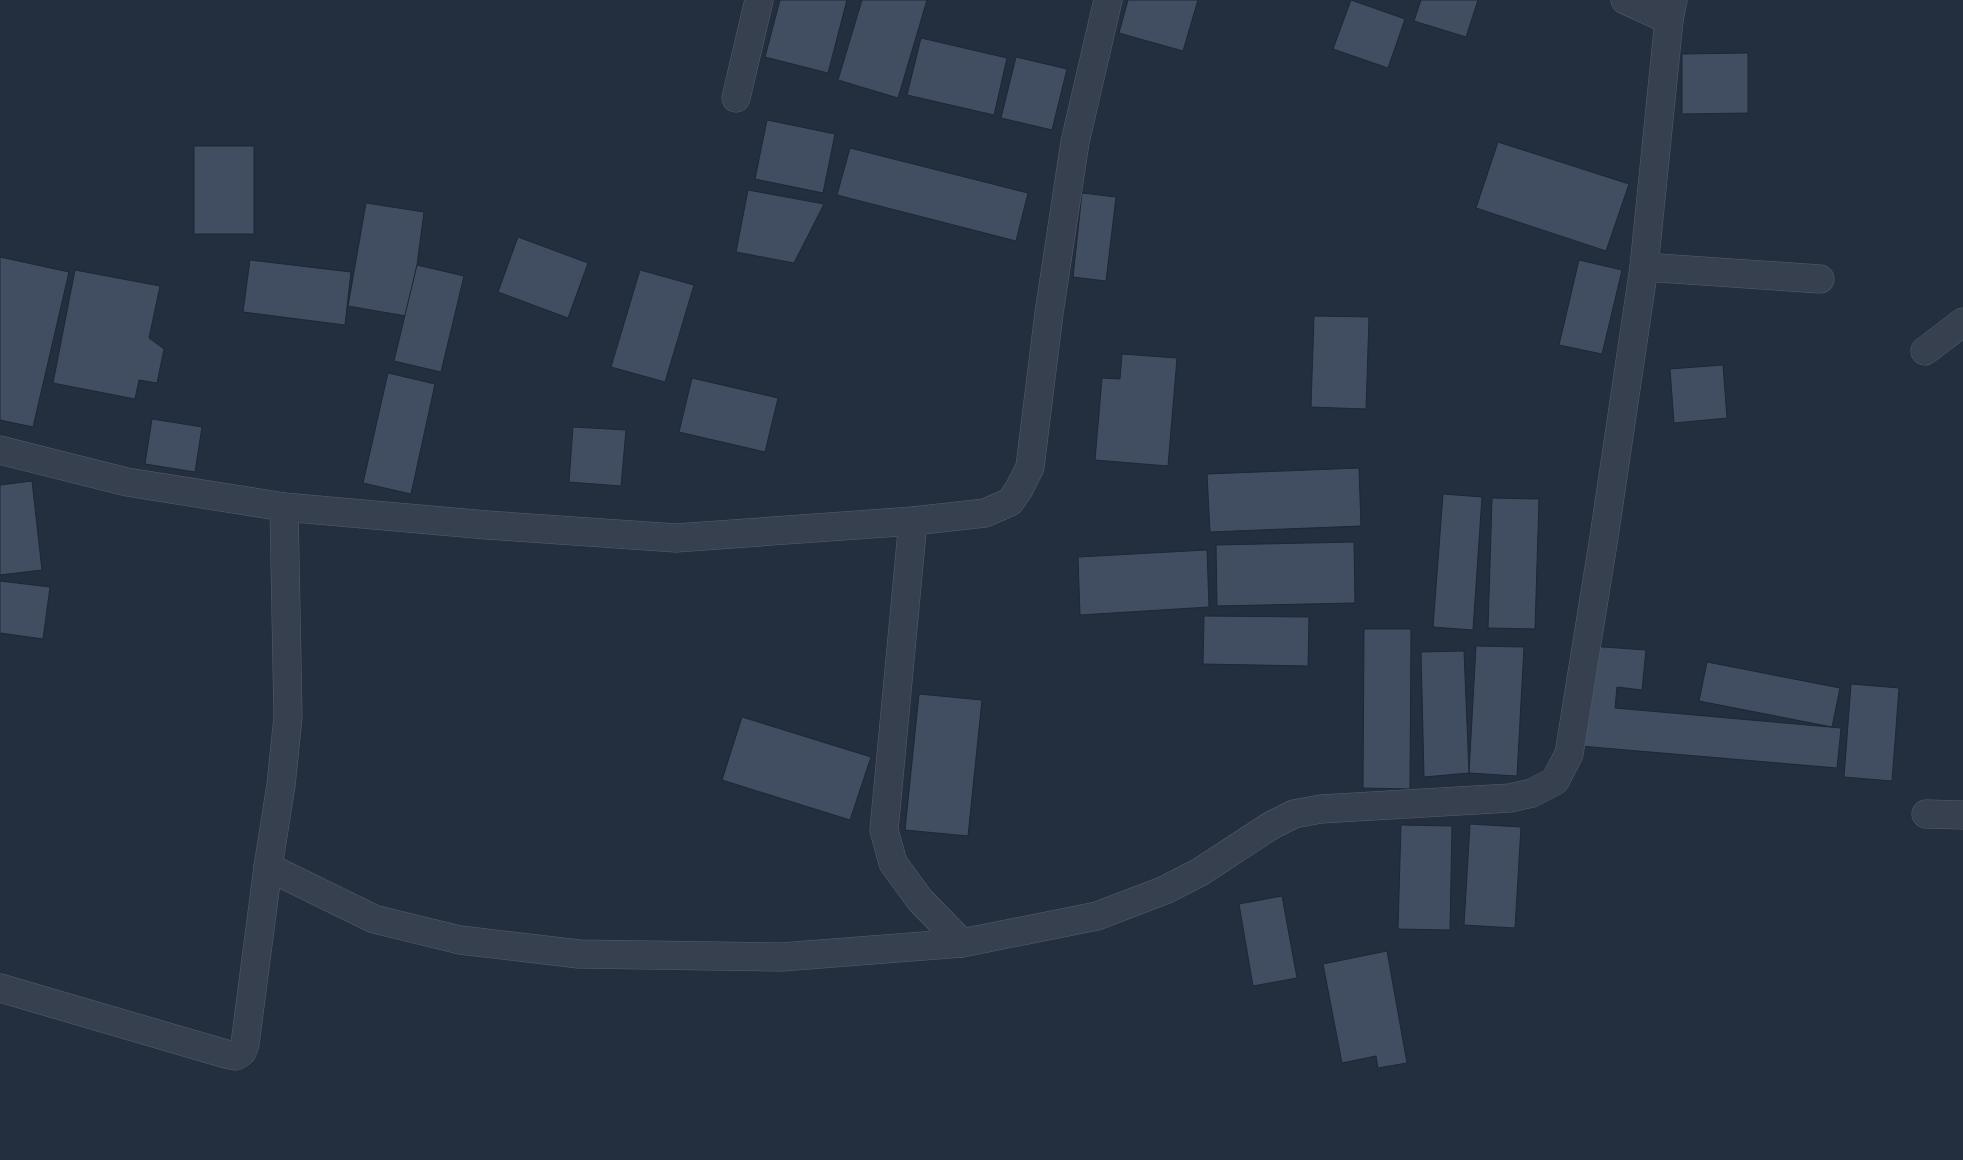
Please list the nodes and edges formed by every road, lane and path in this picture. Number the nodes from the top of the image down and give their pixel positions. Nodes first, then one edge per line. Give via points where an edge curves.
1 (759, 0) edge
2 (1108, 0) edge
3 (1625, 0) edge
4 (1671, 10) edge
5 (736, 98) dead end
6 (1644, 267) junction
7 (1820, 279) dead end
8 (1963, 322) edge
9 (1925, 351) dead end
10 (0, 450) edge
11 (284, 507) junction
12 (913, 521) junction
13 (1926, 814) dead end
14 (1963, 815) edge
15 (268, 867) junction
16 (962, 943) junction
17 (0, 988) edge

1 - 5 street
2 - 12 street via 1075,142 1030,467 1010,502 985,513
3 - 4 street
4 - 6 street
6 - 7 street
6 - 16 street via 1569,754 1555,781 1532,793 1510,798 1321,809 1294,814 1165,890 1097,916
8 - 9 street
10 - 11 street via 127,482
11 - 12 street via 676,538
11 - 15 street via 288,717
12 - 16 street via 884,830 893,863 920,900
13 - 14 street
15 - 16 street via 374,919 460,940 579,954 782,957
15 - 17 street via 245,1044 236,1056

